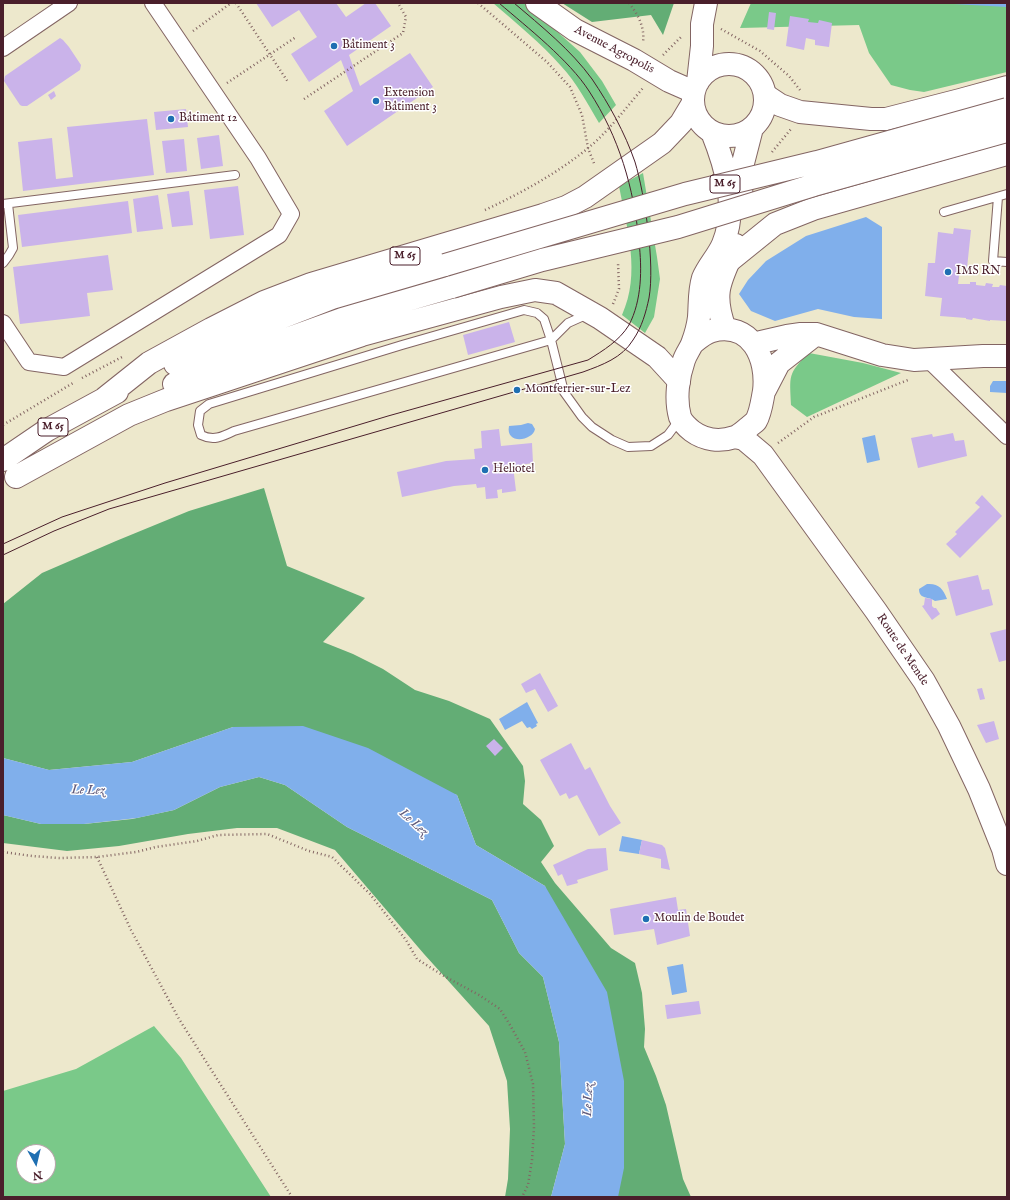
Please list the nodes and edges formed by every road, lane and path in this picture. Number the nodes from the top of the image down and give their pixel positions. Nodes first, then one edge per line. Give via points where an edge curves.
1 (69, 3) edge
2 (153, 3) edge
3 (231, 3) edge
4 (236, 3) edge
5 (398, 3) edge
6 (478, 3) edge
7 (537, 3) edge
8 (629, 3) edge
9 (706, 3) edge
10 (703, 32) junction
11 (296, 37) dead end
12 (179, 41) junction
13 (3, 48) edge
14 (270, 55) junction
15 (661, 59) dead end
16 (634, 60) junction
17 (726, 64) junction
18 (288, 82) dead end
19 (647, 84) dead end
20 (1007, 86) edge
21 (213, 91) junction
22 (695, 92) junction
23 (801, 92) dead end
24 (765, 95) junction
25 (304, 99) dead end
26 (1007, 109) edge
27 (752, 128) junction
28 (1007, 131) edge
29 (712, 132) junction
30 (1007, 154) edge
31 (235, 175) dead end
32 (1007, 194) edge
33 (998, 197) junction
34 (5, 204) edge
35 (944, 212) dead end
36 (728, 262) junction
37 (1007, 262) edge
38 (3, 263) edge
39 (590, 312) junction
40 (3, 323) edge
41 (725, 329) junction
42 (816, 334) junction
43 (552, 340) junction
44 (692, 344) junction
45 (755, 346) junction
46 (1007, 356) edge
47 (922, 360) junction
48 (679, 381) junction
49 (764, 392) junction
50 (105, 398) junction
51 (680, 418) junction
52 (756, 421) junction
53 (1007, 436) edge
54 (735, 437) junction
55 (763, 455) junction
56 (3, 460) edge
57 (10, 482) edge
58 (3, 852) edge
59 (97, 857) junction
60 (1007, 864) edge
61 (292, 1197) edge
62 (522, 1197) edge

1 - 13 street
2 - 12 street
3 - 12 path
4 - 14 path
5 - 25 path via 406,17 403,33
6 - 19 path via 547,62 570,87 582,115 588,148
7 - 16 main road, Avenue Agropolis via 575,30
8 - 16 path via 636,11 644,32 640,51
9 - 10 main road
10 - 15 path via 664,54
10 - 17 main road via 717,56
10 - 22 main road via 701,64
10 - 23 path via 760,51 789,76
11 - 14 path
12 - 21 street
14 - 18 path
14 - 21 path
16 - 22 main road, Avenue Agropolis via 669,81
17 - 22 main road via 705,72
17 - 24 main road via 747,69 756,76
20 - 24 main road via 886,119 800,112 780,105
21 - 40 street via 258,158 290,214 279,235 64,367 29,362
22 - 29 main road via 697,117
22 - 50 main road, M 65 via 681,123 662,143 585,197 543,214 311,284 264,302 149,363
24 - 27 main road via 765,108
26 - 50 main road, M 65, bridge via 817,162 685,194 332,298 231,337
27 - 29 main road via 733,136
27 - 36 main road via 742,168 738,237
28 - 57 main road, M 65, bridge via 814,185 678,227 542,260 334,322 242,355 155,392
29 - 44 main road via 723,159 730,206 728,227 722,245 703,278
30 - 36 main road via 782,220
31 - 34 lane
32 - 33 lane
33 - 35 lane
33 - 37 lane via 993,261
34 - 38 lane via 13,248
36 - 41 main road via 717,298
39 - 43 lane via 568,323
39 - 48 main road, M 65 via 657,357
39 - 57 main road, M 65 via 556,293 535,290 500,297 362,336 166,400 129,415
41 - 44 main road via 702,335
41 - 45 main road via 736,330 746,335
42 - 45 main road via 781,337 760,342
42 - 47 main road via 882,355
42 - 49 main road via 779,363
43 - 43 lane via 544,319 537,313 524,310 209,404 200,411 198,425 201,436 208,439 220,438 234,431
43 - 51 lane via 564,392 592,427 612,440 628,447 651,446 668,435
44 - 48 main road via 684,359
45 - 49 main road via 764,370
46 - 47 main road
47 - 53 street
47 - 55 path via 911,378 814,417
48 - 51 main road
49 - 52 main road
50 - 56 main road, M 65 via 47,430
51 - 54 main road via 698,436 710,440
52 - 54 main road
52 - 55 main road
54 - 55 main road via 744,439
55 - 60 main road, Route de Mende via 924,681 979,789
58 - 59 path via 39,857
59 - 61 path via 131,930 179,1020
59 - 62 path via 197,841 218,835 245,834 267,834 309,851 332,857 370,894 406,940 417,959 500,1009 510,1025 525,1052 533,1084 532,1160 528,1185

